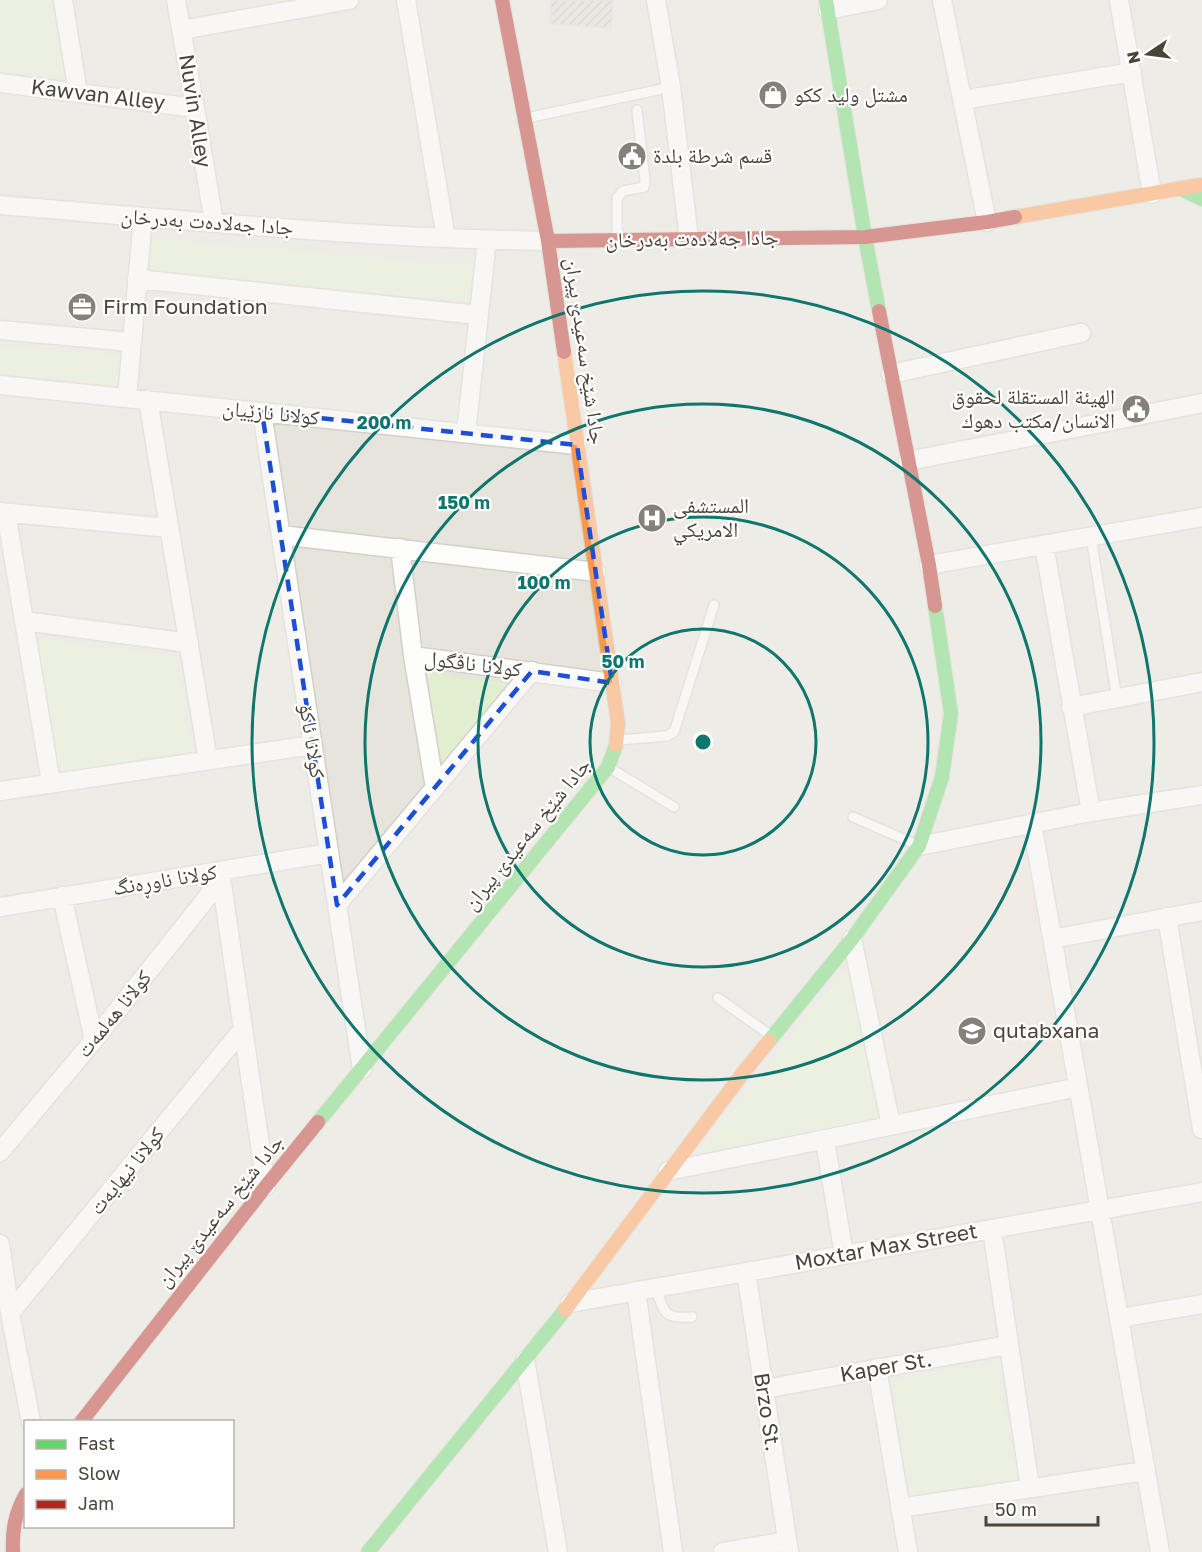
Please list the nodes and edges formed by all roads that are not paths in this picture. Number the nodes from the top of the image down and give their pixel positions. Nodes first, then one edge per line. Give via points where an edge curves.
1 (63, 0) edge
2 (176, 0) edge
3 (349, 0) edge
4 (406, 0) edge
5 (502, 0) edge
6 (656, 0) edge
7 (878, 0) edge
8 (942, 0) edge
9 (1119, 0) edge
10 (827, 5) edge
11 (182, 30) junction
12 (1132, 72) junction
13 (0, 83) edge
14 (671, 87) junction
15 (78, 93) junction
16 (962, 100) junction
17 (195, 108) junction
18 (637, 110) dead end
19 (524, 118) junction
20 (1202, 185) edge
21 (1181, 189) junction
22 (1152, 194) junction
23 (1202, 199) edge
24 (0, 205) edge
25 (143, 217) junction
26 (987, 222) junction
27 (213, 223) junction
28 (865, 237) junction
29 (446, 238) junction
30 (689, 239) junction
31 (487, 240) junction
32 (617, 241) junction
33 (548, 242) junction
34 (137, 279) junction
35 (478, 315) junction
36 (0, 330) edge
37 (1081, 333) dead end
38 (131, 342) junction
39 (891, 374) junction
40 (0, 385) edge
41 (127, 398) junction
42 (148, 400) junction
43 (1202, 403) edge
44 (262, 412) junction
45 (466, 433) junction
46 (577, 445) junction
47 (908, 461) junction
48 (3, 512) edge
49 (1202, 517) edge
50 (169, 528) junction
51 (281, 534) junction
52 (1091, 537) junction
53 (1044, 545) junction
54 (400, 548) junction
55 (929, 565) junction
56 (596, 572) junction
57 (714, 605) dead end
58 (24, 621) junction
59 (189, 643) junction
60 (413, 656) junction
61 (532, 671) junction
62 (612, 682) junction
63 (1202, 682) edge
64 (1117, 699) junction
65 (1071, 707) junction
66 (617, 741) junction
67 (313, 745) junction
68 (208, 760) junction
69 (608, 767) junction
70 (51, 783) junction
71 (435, 788) junction
72 (0, 791) edge
73 (1202, 795) edge
74 (674, 807) dead end
75 (1090, 812) junction
76 (853, 817) dead end
77 (1032, 823) junction
78 (919, 846) junction
79 (329, 853) junction
80 (220, 871) junction
81 (62, 896) junction
82 (337, 905) junction
83 (0, 906) edge
84 (1202, 910) edge
85 (1167, 917) junction
86 (852, 939) junction
87 (1052, 939) junction
88 (718, 998) dead end
89 (243, 1029) junction
90 (772, 1037) junction
91 (94, 1040) junction
92 (1197, 1068) edge
93 (363, 1069) junction
94 (1078, 1087) junction
95 (891, 1125) junction
96 (1202, 1128) edge
97 (825, 1140) junction
98 (0, 1152) edge
99 (668, 1172) junction
100 (266, 1186) junction
101 (1202, 1192) edge
102 (1100, 1210) junction
103 (992, 1229) junction
104 (0, 1244) edge
105 (844, 1255) junction
106 (746, 1272) junction
107 (656, 1288) junction
108 (636, 1291) junction
109 (570, 1303) junction
110 (1202, 1304) edge
111 (10, 1313) junction
112 (692, 1317) dead end
113 (1119, 1318) junction
114 (1008, 1345) junction
115 (525, 1360) junction
116 (877, 1368) junction
117 (764, 1389) junction
118 (31, 1420) edge
119 (83, 1420) edge
120 (1145, 1471) junction
121 (1030, 1488) junction
122 (24, 1497) edge
123 (900, 1508) junction
124 (788, 1547) edge
125 (5, 1548) edge
126 (368, 1552) edge
127 (558, 1552) edge
128 (673, 1552) edge
129 (723, 1552) edge
130 (908, 1552) edge
131 (1160, 1552) edge

1 - 15 street
2 - 11 street, Nuvin Alley
3 - 11 street
4 - 29 street
5 - 19 street, جادا شێخ سەعیدێ پیران
6 - 14 street
7 - 10 street
8 - 16 street
9 - 12 street
10 - 28 street
11 - 17 street, Nuvin Alley
12 - 16 street
12 - 22 street
13 - 15 street, Kawvan Alley
14 - 19 lane
14 - 30 street
15 - 17 street, Kawvan Alley
16 - 26 street
17 - 27 street, Nuvin Alley
18 - 32 lane via 645,181 644,187 623,191 617,198
19 - 33 street, جادا شێخ سەعیدێ پیران
20 - 21 street, جادا جەلادەت بەدرخان
21 - 22 street, جادا جەلادەت بەدرخان
21 - 23 street
22 - 26 street, جادا جەلادەت بەدرخان
24 - 25 street, جادا جەلادەت بەدرخان
25 - 27 street, جادا جەلادەت بەدرخان
25 - 34 street
26 - 28 street, جادا جەلادەت بەدرخان
27 - 29 street, جادا جەلادەت بەدرخان
28 - 30 street, جادا جەلادەت بەدرخان
28 - 39 street
29 - 31 street, جادا جەلادەت بەدرخان
30 - 32 street, جادا جەلادەت بەدرخان
31 - 33 street, جادا جەلادەت بەدرخان
31 - 35 street
32 - 33 street, جادا جەلادەت بەدرخان
33 - 46 street, جادا شێخ سەعیدێ پیران
34 - 35 street
34 - 38 street
35 - 45 street
36 - 38 street
37 - 39 street
38 - 41 street
39 - 47 street
40 - 41 street, کولانا نازێیان
41 - 42 street, کولانا نازێیان
42 - 44 street, کولانا نازێیان
42 - 50 street
43 - 47 street
44 - 45 street, کولانا نازێیان
44 - 51 street, کولانا ئاکۆ
45 - 46 street, کولانا نازێیان
46 - 56 street, جادا شێخ سەعیدێ پیران
47 - 55 street
48 - 50 street
48 - 58 street
49 - 52 street
50 - 59 street
51 - 54 street
51 - 67 street, کولانا ئاکۆ
52 - 53 street
52 - 64 lane
53 - 55 street
53 - 65 street
54 - 56 street
54 - 60 street
55 - 78 street via 951,714 942,777
56 - 62 street, جادا شێخ سەعیدێ پیران
57 - 66 lane via 674,732
58 - 59 street
58 - 70 street
59 - 68 street
60 - 61 street, کولانا ناڤگول
60 - 71 street
61 - 62 street, کولانا ناڤگول
61 - 71 street
62 - 66 street, جادا شێخ سەعیدێ پیران
63 - 64 street
64 - 65 street
65 - 75 street
66 - 69 street, جادا شێخ سەعیدێ پیران
67 - 68 street
67 - 79 street, کولانا ئاکۆ
68 - 70 street
69 - 74 lane
69 - 93 street, جادا شێخ سەعیدێ پیران
70 - 72 street
71 - 82 street
73 - 75 street
75 - 77 street
76 - 78 lane
77 - 78 street
77 - 87 street
78 - 86 street
79 - 80 street, کولانا ناوڕەنگ
79 - 82 street, کولانا ئاکۆ
80 - 81 street, کولانا ناوڕەنگ
80 - 89 street
80 - 91 street, کولانا هەلمەت via 209,895
81 - 83 street, کولانا ناوڕەنگ
81 - 91 street
82 - 93 street, کولانا ئاکۆ
84 - 85 street
85 - 87 street
85 - 92 street
86 - 90 street
86 - 95 street
87 - 94 street
88 - 90 lane
89 - 100 street
89 - 111 street, کولانا نیهایەت
90 - 99 street
91 - 98 street, کولانا هەلمەت
92 - 96 street
93 - 100 street, جادا شێخ سەعیدێ پیران
94 - 95 street
94 - 102 street
95 - 97 street
97 - 99 street
97 - 105 street
99 - 109 street
100 - 119 street, جادا شێخ سەعیدێ پیران
101 - 102 street, Moxtar Max Street
102 - 103 street, Moxtar Max Street
102 - 113 street
103 - 105 street, Moxtar Max Street
103 - 114 street
104 - 111 street
105 - 106 street, Moxtar Max Street
106 - 107 street, Moxtar Max Street
106 - 117 street, Brzo St.
107 - 108 street, Moxtar Max Street
107 - 112 lane via 662,1308 669,1314 675,1318
108 - 109 street, Moxtar Max Street
108 - 128 street
109 - 115 street
110 - 113 street
111 - 118 street
113 - 120 street
114 - 116 street, Kaper St.
114 - 121 street
115 - 126 street
115 - 127 street
116 - 117 street, Kaper St.
116 - 123 street
117 - 124 street, Brzo St.
120 - 121 street
120 - 131 street
121 - 123 street
122 - 125 street via 6,1534
123 - 130 street
124 - 129 street

